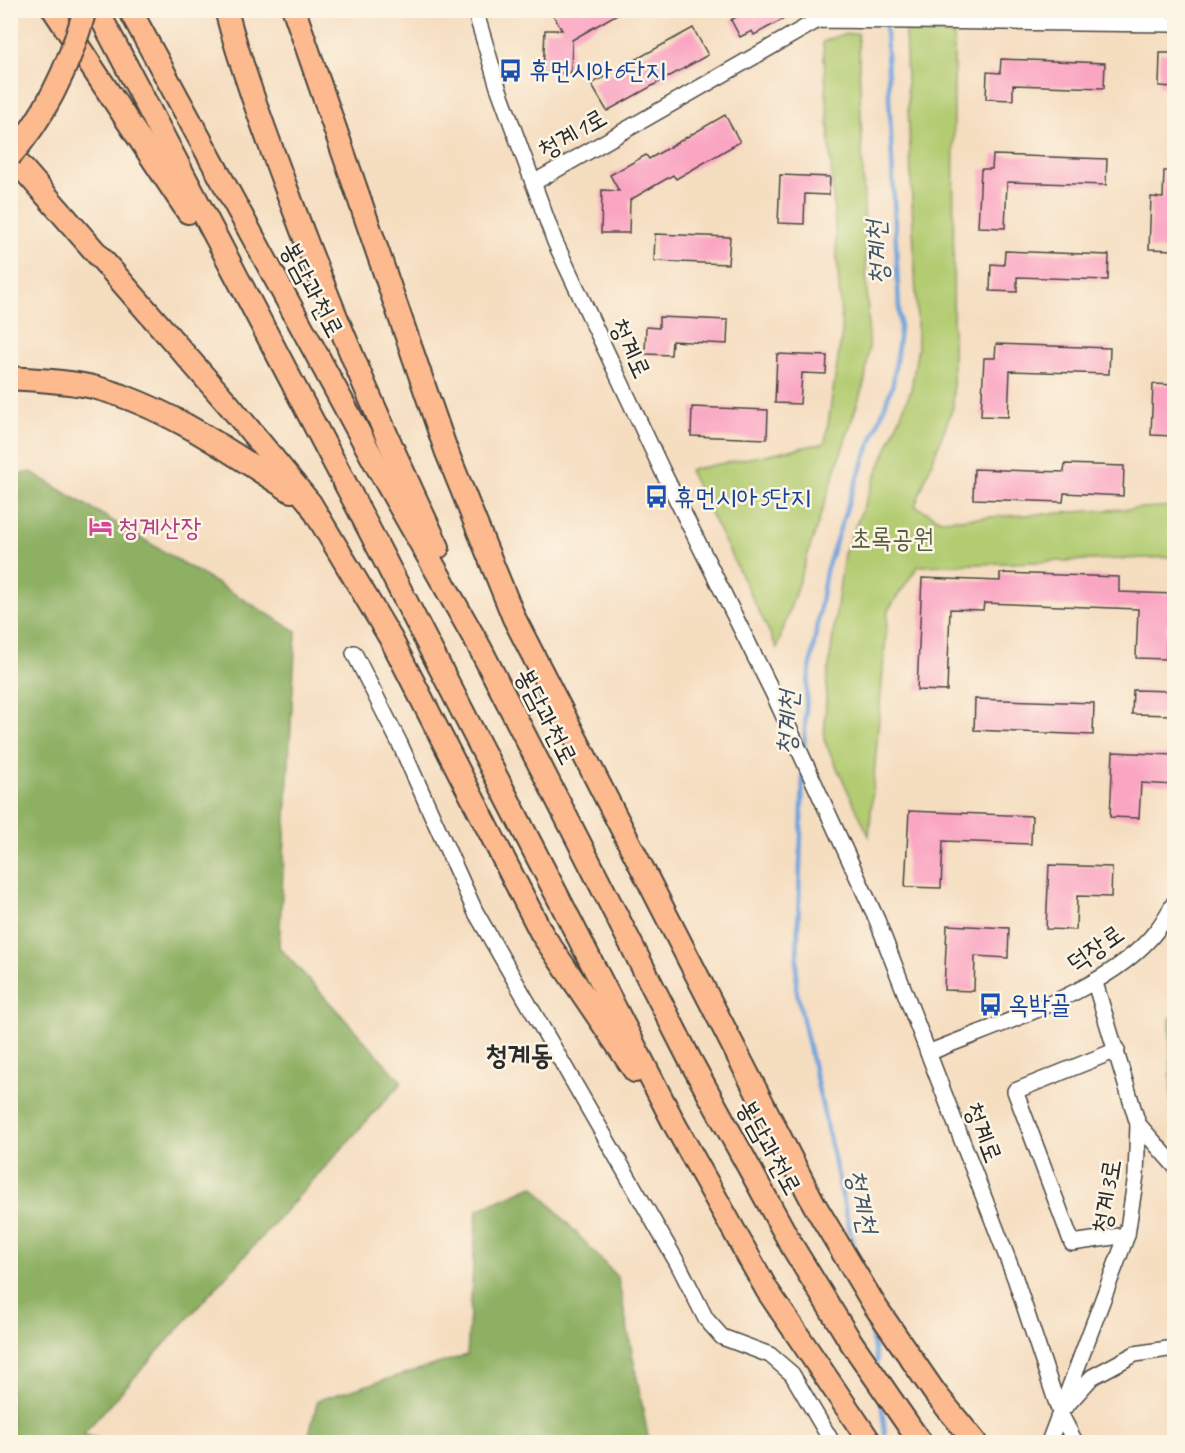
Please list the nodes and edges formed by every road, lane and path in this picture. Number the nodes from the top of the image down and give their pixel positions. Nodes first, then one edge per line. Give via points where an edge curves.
1 (54, 10) edge
2 (85, 10) edge
3 (97, 10) edge
4 (130, 10) edge
5 (213, 10) edge
6 (226, 10) edge
7 (294, 10) edge
8 (475, 10) edge
9 (1174, 24) edge
10 (243, 72) junction
11 (10, 155) edge
12 (533, 183) junction
13 (252, 307) junction
14 (16, 379) edge
15 (310, 503) junction
16 (480, 648) junction
17 (354, 653) dead end
18 (1174, 903) edge
19 (1095, 983) junction
20 (1117, 1050) junction
21 (928, 1053) junction
22 (1138, 1124) junction
23 (675, 1125) junction
24 (1174, 1164) edge
25 (1127, 1235) junction
26 (1174, 1347) edge
27 (1060, 1413) junction
28 (832, 1443) edge
29 (870, 1443) edge
30 (920, 1443) edge
31 (975, 1443) edge
32 (1049, 1443) edge
33 (1075, 1443) edge

1 - 13 highway
2 - 11 highway, bridge via 73,52 43,112
3 - 13 highway
4 - 16 highway, 봉담과천로
5 - 10 highway
6 - 10 highway
7 - 31 highway, 봉담과천로 via 446,450 514,618 814,1204 875,1306 934,1393
8 - 12 street, 청계로
9 - 12 street, 청계1로 via 818,20
10 - 16 highway via 327,297 384,434 461,594
11 - 15 highway
12 - 21 street, 청계로 via 555,242 842,841
13 - 23 highway
14 - 15 highway via 97,388 146,407 200,433
15 - 23 highway via 391,639 542,934 606,1032
16 - 30 highway, 봉담과천로 via 689,1058 792,1246
17 - 28 street via 400,744 475,911 706,1319 722,1338 770,1355 792,1374
18 - 19 street, 덕장로 via 1156,931
19 - 20 street, 청계3로
19 - 21 street, 덕장로
20 - 22 street, 청계3로
20 - 25 street via 1015,1091 1072,1243
21 - 27 street, 청계로 via 1015,1278
22 - 24 street
22 - 25 street, 청계3로 via 1136,1175
23 - 29 highway via 767,1290
25 - 27 street, 청계3로
26 - 27 street via 1135,1354 1092,1377
27 - 32 street, 청계3로
27 - 33 street, 청계로

